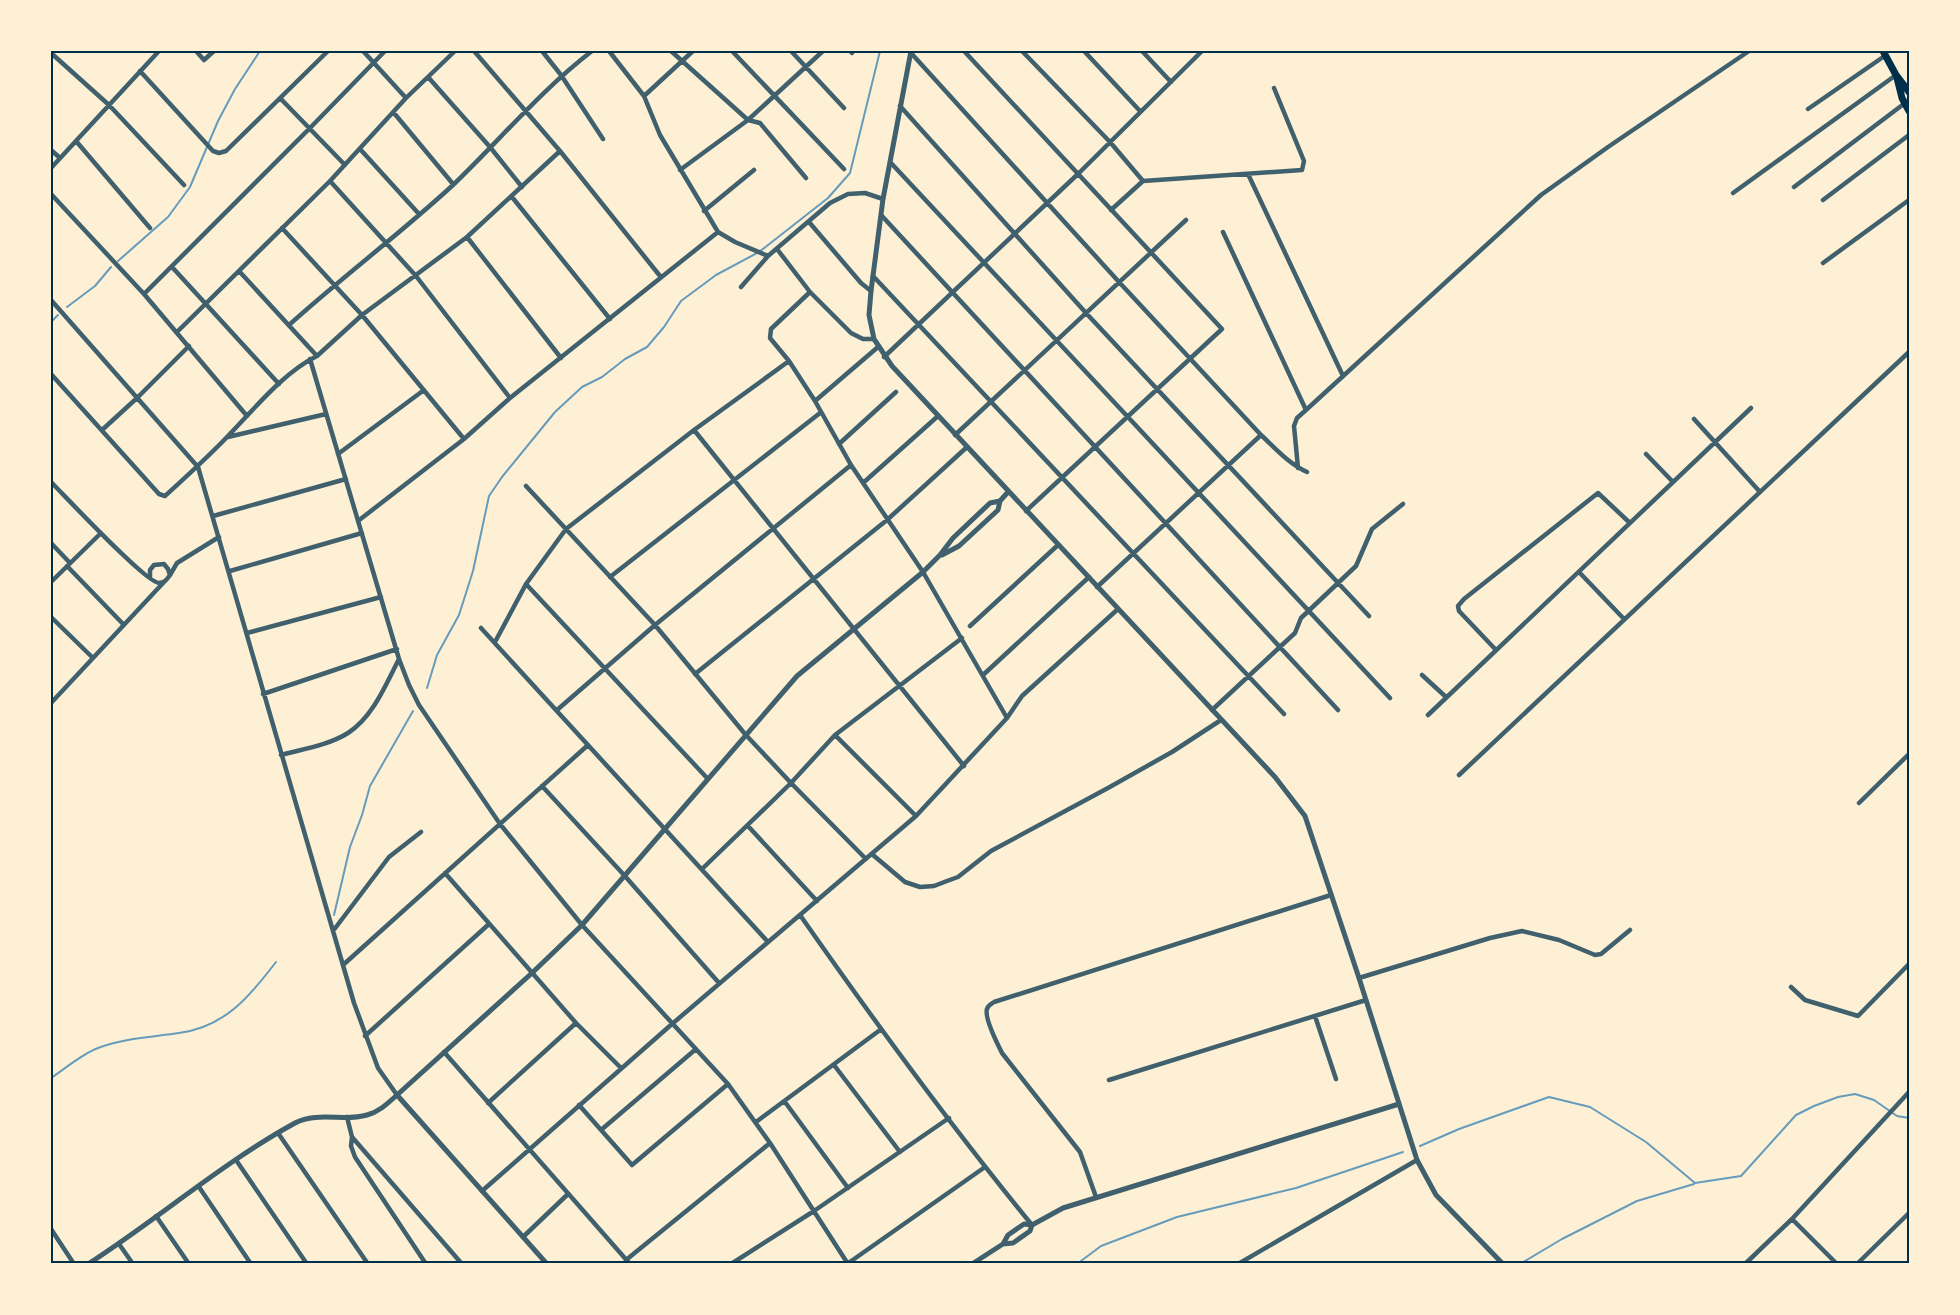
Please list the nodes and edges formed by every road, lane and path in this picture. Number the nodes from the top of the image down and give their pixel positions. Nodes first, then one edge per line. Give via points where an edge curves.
1 (196, 51) edge
2 (214, 51) edge
3 (328, 51) edge
4 (363, 51) edge
5 (385, 51) edge
6 (455, 51) edge
7 (474, 51) edge
8 (542, 51) edge
9 (591, 51) edge
10 (609, 51) edge
11 (671, 51) edge
12 (693, 51) edge
13 (732, 51) edge
14 (791, 51) edge
15 (823, 51) edge
16 (964, 51) edge
17 (1022, 51) edge
18 (1085, 51) edge
19 (1142, 51) edge
20 (1202, 51) edge
21 (1749, 51) edge
22 (157, 52) edge
23 (911, 52) edge
24 (51, 53) edge
25 (1885, 53) edge
26 (681, 61) junction
27 (373, 63) junction
28 (806, 67) junction
29 (140, 71) junction
30 (561, 75) junction
31 (1896, 75) junction
32 (428, 77) junction
33 (1171, 82) junction
34 (1274, 88) dead end
35 (1909, 92) edge
36 (774, 95) junction
37 (644, 96) junction
38 (280, 98) junction
39 (406, 98) junction
40 (1905, 103) junction
41 (109, 105) junction
42 (900, 106) junction
43 (844, 108) dead end
44 (1808, 109) dead end
45 (526, 111) junction
46 (1140, 111) junction
47 (1909, 111) edge
48 (394, 113) junction
49 (748, 120) junction
50 (310, 128) junction
51 (1909, 135) edge
52 (603, 138) dead end
53 (76, 141) junction
54 (1110, 142) junction
55 (490, 147) junction
56 (360, 149) junction
57 (51, 150) edge
58 (560, 151) junction
59 (60, 158) junction
60 (891, 163) junction
61 (345, 165) junction
62 (51, 168) edge
63 (844, 169) dead end
64 (680, 170) junction
65 (754, 170) dead end
66 (1079, 173) junction
67 (1248, 174) junction
68 (806, 178) dead end
69 (330, 181) junction
70 (1143, 181) junction
71 (453, 184) junction
72 (184, 185) dead end
73 (522, 187) junction
74 (1794, 187) dead end
75 (1733, 193) dead end
76 (51, 194) edge
77 (512, 197) junction
78 (883, 199) junction
79 (1823, 200) dead end
80 (1909, 200) edge
81 (1047, 202) junction
82 (1111, 210) junction
83 (704, 211) junction
84 (419, 214) junction
85 (882, 216) junction
86 (1186, 220) dead end
87 (809, 222) junction
88 (150, 228) dead end
89 (282, 228) junction
90 (718, 232) junction
91 (1015, 232) junction
92 (1223, 232) dead end
93 (467, 237) junction
94 (386, 243) junction
95 (777, 249) junction
96 (1151, 253) junction
97 (768, 256) junction
98 (983, 263) junction
99 (1823, 263) dead end
100 (172, 267) junction
101 (239, 271) junction
102 (416, 276) junction
103 (660, 276) junction
104 (873, 276) junction
105 (1119, 282) junction
106 (334, 284) junction
107 (741, 287) dead end
108 (871, 291) junction
109 (810, 292) junction
110 (952, 292) junction
111 (144, 294) junction
112 (51, 300) edge
113 (205, 304) junction
114 (1086, 313) junction
115 (362, 315) junction
116 (610, 320) junction
117 (919, 323) junction
118 (289, 325) junction
119 (177, 332) junction
120 (874, 339) junction
121 (1056, 341) junction
122 (189, 346) junction
123 (878, 347) junction
124 (1909, 352) edge
125 (317, 356) junction
126 (884, 357) junction
127 (561, 358) junction
128 (1190, 358) junction
129 (310, 360) junction
130 (789, 361) junction
131 (1025, 370) junction
132 (51, 374) edge
133 (1343, 376) junction
134 (279, 384) junction
135 (1157, 389) junction
136 (424, 390) junction
137 (896, 392) dead end
138 (137, 398) junction
139 (510, 398) junction
140 (814, 401) junction
141 (992, 401) junction
142 (1751, 408) dead end
143 (1306, 410) junction
144 (820, 412) junction
145 (326, 414) junction
146 (247, 416) junction
147 (938, 416) junction
148 (1127, 417) junction
149 (1694, 419) dead end
150 (102, 430) junction
151 (694, 430) junction
152 (955, 435) junction
153 (1261, 435) junction
154 (228, 437) junction
155 (464, 439) junction
156 (1715, 442) junction
157 (839, 444) junction
158 (1096, 446) junction
159 (967, 447) junction
160 (338, 454) junction
161 (1646, 454) dead end
162 (851, 465) junction
163 (1228, 465) junction
164 (198, 467) junction
165 (1298, 468) junction
166 (1307, 472) dead end
167 (1063, 477) junction
168 (346, 479) junction
169 (734, 480) junction
170 (51, 482) edge
171 (1673, 482) junction
172 (863, 483) junction
173 (526, 486) dead end
174 (1008, 492) junction
175 (1760, 492) junction
176 (1198, 493) junction
177 (1000, 501) junction
178 (1403, 504) dead end
179 (1026, 511) junction
180 (213, 516) junction
181 (886, 520) junction
182 (358, 521) junction
183 (1167, 522) junction
184 (1630, 523) junction
185 (773, 528) junction
186 (566, 529) junction
187 (101, 533) junction
188 (362, 533) junction
189 (219, 537) junction
190 (51, 543) edge
191 (1058, 545) junction
192 (1134, 553) junction
193 (940, 555) junction
194 (160, 563) junction
195 (177, 563) junction
196 (69, 565) junction
197 (152, 567) junction
198 (137, 568) junction
199 (230, 571) junction
200 (1579, 572) junction
201 (923, 573) junction
202 (170, 575) junction
203 (610, 577) junction
204 (1089, 577) junction
205 (151, 578) junction
206 (813, 579) junction
207 (51, 582) edge
208 (164, 582) junction
209 (1338, 583) junction
210 (526, 584) junction
211 (1097, 586) junction
212 (152, 594) junction
213 (381, 597) junction
214 (1118, 609) junction
215 (1308, 611) junction
216 (1369, 616) dead end
217 (51, 617) edge
218 (1624, 619) junction
219 (124, 625) junction
220 (655, 625) junction
221 (970, 626) dead end
222 (481, 627) dead end
223 (854, 629) junction
224 (247, 633) junction
225 (962, 638) junction
226 (495, 642) junction
227 (1280, 646) junction
228 (397, 649) junction
229 (1496, 650) junction
230 (93, 658) junction
231 (399, 659) junction
232 (606, 668) junction
233 (695, 674) junction
234 (983, 675) junction
235 (1422, 675) dead end
236 (1248, 676) junction
237 (898, 685) junction
238 (263, 694) junction
239 (1446, 697) junction
240 (1390, 698) dead end
241 (51, 703) edge
242 (557, 710) junction
243 (1212, 710) junction
244 (1338, 710) dead end
245 (1284, 714) dead end
246 (1428, 715) dead end
247 (1007, 718) junction
248 (1221, 720) junction
249 (746, 734) junction
250 (835, 735) junction
251 (588, 745) junction
252 (1909, 754) edge
253 (281, 755) junction
254 (964, 766) junction
255 (1459, 775) dead end
256 (707, 778) junction
257 (791, 783) junction
258 (542, 786) junction
259 (1859, 802) dead end
260 (916, 816) junction
261 (500, 824) junction
262 (748, 826) junction
263 (665, 828) junction
264 (421, 832) dead end
265 (873, 855) junction
266 (866, 859) junction
267 (702, 869) junction
268 (445, 873) junction
269 (624, 875) junction
270 (1331, 895) junction
271 (817, 901) junction
272 (800, 915) junction
273 (489, 924) junction
274 (582, 925) junction
275 (1630, 930) dead end
276 (333, 931) junction
277 (768, 942) junction
278 (1909, 964) edge
279 (343, 965) junction
280 (532, 973) junction
281 (1359, 978) junction
282 (719, 983) junction
283 (1791, 987) dead end
284 (1366, 1000) junction
285 (1316, 1016) junction
286 (576, 1023) junction
287 (672, 1024) junction
288 (880, 1030) junction
289 (365, 1036) junction
290 (696, 1049) junction
291 (444, 1052) junction
292 (834, 1065) junction
293 (621, 1068) junction
294 (1336, 1079) dead end
295 (1109, 1080) dead end
296 (728, 1084) junction
297 (1909, 1092) edge
298 (397, 1095) junction
299 (785, 1102) junction
300 (488, 1103) junction
301 (1399, 1104) junction
302 (579, 1105) junction
303 (347, 1117) junction
304 (949, 1118) junction
305 (756, 1122) junction
306 (601, 1130) junction
307 (278, 1133) junction
308 (352, 1137) junction
309 (770, 1143) junction
310 (529, 1150) junction
311 (900, 1152) junction
312 (236, 1160) junction
313 (1417, 1160) junction
314 (985, 1167) junction
315 (199, 1187) junction
316 (848, 1188) junction
317 (482, 1191) junction
318 (568, 1194) junction
319 (1096, 1197) junction
320 (814, 1211) junction
321 (1909, 1213) edge
322 (156, 1216) junction
323 (1792, 1219) junction
324 (1032, 1225) junction
325 (51, 1230) edge
326 (524, 1238) junction
327 (120, 1244) junction
328 (628, 1262) edge
329 (74, 1264) edge
330 (88, 1264) edge
331 (133, 1264) edge
332 (189, 1264) edge
333 (251, 1264) edge
334 (307, 1264) edge
335 (368, 1264) edge
336 (426, 1264) edge
337 (462, 1264) edge
338 (547, 1264) edge
339 (731, 1264) edge
340 (848, 1264) edge
341 (972, 1264) edge
342 (1238, 1264) edge
343 (1503, 1264) edge
344 (1745, 1264) edge
345 (1838, 1264) edge
346 (1857, 1264) edge

1 - 2 street via 204,60
3 - 38 street
4 - 27 street
5 - 27 street
6 - 32 street
7 - 45 street
8 - 30 street
9 - 30 street
10 - 37 street
11 - 26 street
12 - 26 street
13 - 36 street
14 - 28 street
15 - 28 street
16 - 66 street
17 - 54 street
18 - 46 street
19 - 33 street
20 - 33 street
21 - 133 street via 1541,195
22 - 29 street
23 - 42 street
23 - 81 street
24 - 41 street
25 - 31 main road
25 - 44 street
26 - 37 street
26 - 49 street
27 - 39 street
27 - 50 street
28 - 36 street
28 - 43 street
29 - 38 street via 219,153 226,151
29 - 41 street
30 - 45 street
30 - 52 street
31 - 35 main road
31 - 40 main road
31 - 75 street
32 - 39 street
32 - 55 street
33 - 46 street
34 - 67 street via 1304,161 1303,167 1297,171
36 - 49 street
36 - 63 street
37 - 64 street
38 - 50 street
39 - 48 street
40 - 47 main road
40 - 74 street
41 - 53 street
41 - 72 street
42 - 60 street
42 - 91 street
45 - 55 street
45 - 58 street
46 - 54 street
48 - 56 street
48 - 71 street
49 - 64 street
49 - 68 street via 760,123
50 - 61 street
50 - 100 street
51 - 79 street
53 - 59 street
53 - 88 street
54 - 66 street
54 - 70 street
55 - 71 street
55 - 73 street
56 - 61 street
56 - 84 street
57 - 59 street
58 - 73 street
58 - 103 street
59 - 62 street
60 - 78 street
60 - 98 street
61 - 69 street
64 - 83 street
65 - 83 street
66 - 81 street
66 - 82 street
67 - 70 street
67 - 133 street
69 - 89 street
69 - 94 street
70 - 82 street
71 - 84 street
73 - 77 street
76 - 111 street
77 - 93 street
77 - 116 street
78 - 85 street
78 - 87 street via 865,193 848,194 830,203
80 - 99 street
81 - 91 street
81 - 105 street
82 - 96 street
83 - 90 street
84 - 94 street
85 - 104 street
85 - 110 street
86 - 96 street
87 - 95 street
87 - 108 street
89 - 101 street
89 - 106 street
90 - 97 street
90 - 103 street
91 - 98 street
91 - 114 street
92 - 143 street
93 - 102 street
93 - 127 street
94 - 102 street
94 - 106 street
95 - 97 street
95 - 109 street
96 - 105 street
96 - 128 street via 1222,329
97 - 107 street
98 - 110 street
98 - 121 street
100 - 111 street
100 - 113 street
101 - 113 street
101 - 118 street
102 - 115 street
102 - 139 street
103 - 116 street
104 - 108 street
104 - 117 street
105 - 114 street
105 - 128 street
106 - 115 street
106 - 118 street
108 - 120 street via 869,315
109 - 120 street via 851,333
109 - 130 street via 771,329 770,338
110 - 117 street
110 - 131 street
111 - 119 street
112 - 138 street
113 - 119 street
113 - 134 street
114 - 121 street
114 - 135 street
115 - 125 street
115 - 136 street
116 - 127 street
117 - 126 street
117 - 141 street
118 - 125 street
119 - 122 street
120 - 123 street
121 - 131 street
121 - 148 street
122 - 138 street
122 - 146 street
123 - 126 street
123 - 140 street
124 - 175 street
125 - 129 street
126 - 147 street
127 - 139 street
128 - 135 street
128 - 153 street
129 - 134 street
129 - 145 street
130 - 140 street
130 - 151 street
131 - 141 street
131 - 158 street
132 - 150 street
133 - 143 street
134 - 146 street
135 - 148 street
135 - 163 street
136 - 155 street
136 - 160 street
137 - 157 street
138 - 150 street
138 - 164 street
139 - 155 street
140 - 144 street
141 - 152 street
141 - 167 street
142 - 156 street
143 - 165 street via 1294,426
144 - 157 street
144 - 169 street
145 - 154 street
145 - 160 street
146 - 154 street
147 - 152 street
147 - 172 street
148 - 158 street
148 - 176 street
149 - 156 street
150 - 164 street via 159,495 165,496
151 - 169 street
151 - 186 street
152 - 159 street
153 - 163 street
153 - 165 street
154 - 164 street
155 - 182 street
156 - 171 street
156 - 175 street
157 - 162 street
158 - 167 street
158 - 183 street
159 - 174 street
159 - 181 street
160 - 168 street
161 - 171 street
162 - 172 street
162 - 185 street
163 - 176 street
163 - 209 street
164 - 180 street
165 - 166 street
167 - 179 street
167 - 192 street
168 - 180 street
168 - 182 street
169 - 185 street
169 - 203 street
170 - 187 street
171 - 184 street
172 - 181 street
173 - 186 street
174 - 177 street
174 - 179 street
175 - 218 street
176 - 183 street
176 - 215 street
177 - 193 street via 990,503
177 - 193 street via 998,510 959,546
178 - 209 street via 1372,529 1356,566
179 - 191 street
180 - 189 street
181 - 201 street
181 - 206 street
182 - 188 street
183 - 192 street
183 - 227 street
184 - 200 street
184 - 229 street via 1598,493 1464,599 1459,611
185 - 206 street
185 - 220 street
186 - 203 street
186 - 210 street
187 - 196 street
187 - 198 street
188 - 199 street
188 - 213 street
189 - 195 street
189 - 199 street
190 - 196 street
191 - 204 street
191 - 221 street
192 - 211 street
192 - 236 street
193 - 201 street
194 - 195 street
194 - 197 street
194 - 202 street
195 - 202 street
196 - 207 street
196 - 219 street
197 - 198 street
197 - 205 street
198 - 205 street
199 - 224 street
200 - 218 street
200 - 229 street
201 - 223 street
201 - 225 street
202 - 208 street
203 - 220 street
204 - 211 street
204 - 234 street
205 - 208 street via 157,583
205 - 212 street
206 - 223 street
206 - 233 street
208 - 212 street
209 - 215 street
209 - 216 street
210 - 226 street
210 - 232 street
211 - 214 street
212 - 219 street
213 - 224 street
213 - 228 street
214 - 243 street
214 - 247 street via 1022,696
215 - 227 street
215 - 240 street
217 - 230 street
218 - 255 street
219 - 230 street
220 - 232 street
220 - 233 street
222 - 226 street
223 - 237 street
223 - 249 street via 797,676
224 - 238 street
225 - 234 street
225 - 237 street
226 - 242 street
227 - 236 street
227 - 244 street
228 - 231 street
228 - 238 street
229 - 239 street
230 - 241 street
231 - 253 street via 372,708 348,733
231 - 261 street via 419,705
232 - 242 street
232 - 256 street
233 - 249 street
234 - 247 street
235 - 239 street
236 - 243 street
236 - 245 street
237 - 250 street
237 - 254 street
238 - 253 street
239 - 246 street
242 - 251 street
243 - 248 street
247 - 254 street
248 - 265 street via 1172,752 991,851 947,882 920,887 905,882
248 - 270 street via 1281,784 1305,816
249 - 256 street
249 - 257 street
250 - 257 street
250 - 260 street
251 - 258 street
251 - 263 street
252 - 259 street
253 - 276 street
254 - 260 street
256 - 263 street
257 - 262 street
257 - 266 street
258 - 261 street
258 - 269 street
260 - 265 street
261 - 268 street
261 - 274 street
262 - 267 street
262 - 271 street
263 - 267 street
263 - 269 street
264 - 276 street via 389,857
265 - 266 street
266 - 271 street
267 - 277 street
268 - 273 street
268 - 279 street
269 - 274 street
269 - 282 street
270 - 281 street
270 - 319 street via 990,1005 987,1014 1002,1053 1080,1152
271 - 272 street
272 - 277 street
272 - 288 street
273 - 280 street
273 - 289 street
274 - 280 street
274 - 287 street
275 - 281 street via 1601,954 1522,931
276 - 279 street
277 - 282 street
278 - 283 street via 1858,1016 1805,1000
279 - 289 street
280 - 286 street
280 - 291 street
281 - 284 street
282 - 287 street
284 - 285 street
284 - 301 street
285 - 294 street
285 - 295 street
286 - 293 street
286 - 300 street
287 - 290 street
287 - 293 street
288 - 292 street
288 - 304 street
289 - 298 street via 378,1068
290 - 296 street
290 - 306 street
291 - 298 street
291 - 300 street
292 - 299 street
292 - 311 street
293 - 302 street
296 - 305 street
296 - 306 street via 632,1165
297 - 323 street
298 - 303 street via 378,1111
298 - 317 street
299 - 305 street
299 - 316 street
300 - 310 street
301 - 313 street
301 - 319 street
302 - 306 street
302 - 310 street
303 - 307 street via 321,1116 298,1121
303 - 308 street
304 - 311 street
304 - 314 street
305 - 309 street
307 - 312 street
307 - 335 street
308 - 336 street via 354,1157
308 - 337 street
309 - 320 street
309 - 328 street
310 - 317 street
310 - 318 street
311 - 316 street
312 - 315 street
312 - 334 street
313 - 342 street
313 - 343 street via 1436,1195
314 - 324 street
314 - 340 street
315 - 322 street
315 - 333 street
316 - 320 street
317 - 326 street
318 - 326 street
318 - 328 street
319 - 324 street via 1063,1208
320 - 339 street
320 - 340 street
321 - 346 street
322 - 327 street
322 - 332 street
323 - 344 street
323 - 345 street
324 - 341 street via 1024,1224 1008,1235 1004,1244
325 - 329 street
326 - 338 street
327 - 330 street
327 - 331 street

